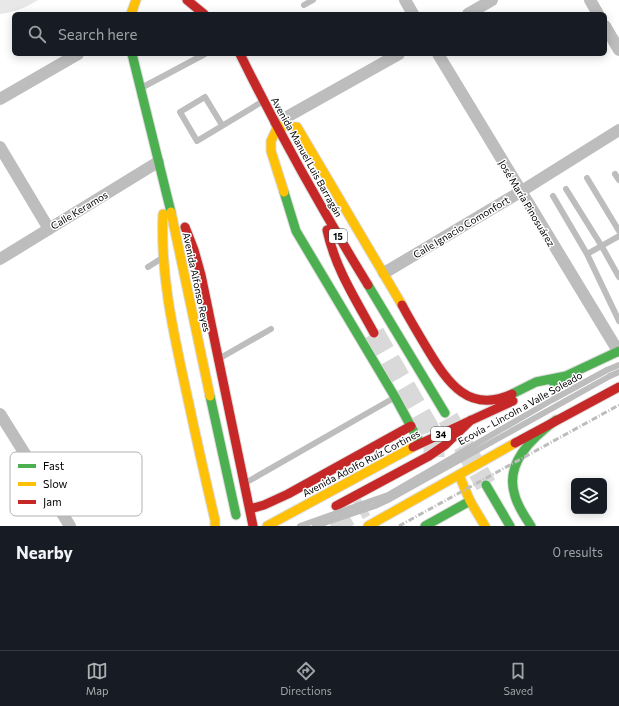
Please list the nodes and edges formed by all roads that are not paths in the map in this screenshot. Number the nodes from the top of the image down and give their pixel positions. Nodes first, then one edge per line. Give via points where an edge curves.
1 (136, 0) edge
2 (187, 0) edge
3 (313, 0) edge
4 (405, 0) edge
5 (492, 0) edge
6 (590, 0) edge
7 (304, 5) dead end
8 (132, 12) edge
9 (202, 12) edge
10 (412, 12) edge
11 (471, 12) edge
12 (597, 12) edge
13 (607, 29) edge
14 (619, 50) edge
15 (75, 56) edge
16 (132, 56) edge
17 (201, 56) edge
18 (241, 56) edge
19 (396, 56) edge
20 (439, 56) edge
21 (140, 88) junction
22 (0, 99) edge
23 (263, 101) junction
24 (222, 125) junction
25 (277, 125) junction
26 (619, 130) edge
27 (1, 150) edge
28 (158, 162) junction
29 (615, 174) dead end
30 (588, 178) dead end
31 (619, 180) edge
32 (566, 189) dead end
33 (166, 191) junction
34 (520, 192) junction
35 (553, 196) dead end
36 (326, 216) junction
37 (49, 228) junction
38 (619, 231) edge
39 (619, 236) edge
40 (601, 245) junction
41 (586, 254) junction
42 (0, 259) edge
43 (162, 259) junction
44 (148, 267) dead end
45 (384, 273) junction
46 (619, 277) edge
47 (619, 321) edge
48 (271, 329) dead end
49 (374, 333) tunnel mouth
50 (619, 351) edge
51 (218, 359) junction
52 (619, 365) edge
53 (619, 372) edge
54 (608, 373) junction
55 (566, 376) junction
56 (619, 387) edge
57 (395, 397) junction
58 (445, 412) tunnel mouth
59 (0, 414) edge
60 (472, 420) junction
61 (556, 420) junction
62 (411, 426) junction
63 (420, 443) junction
64 (24, 452) edge
65 (459, 475) junction
66 (245, 484) junction
67 (486, 485) tunnel mouth
68 (470, 501) junction
69 (336, 506) dead end
70 (250, 509) junction
71 (236, 515) dead end
72 (64, 516) edge
73 (70, 526) edge
74 (215, 526) edge
75 (253, 526) edge
76 (267, 526) edge
77 (300, 526) edge
78 (315, 526) edge
79 (368, 526) edge
80 (425, 526) edge
81 (485, 526) edge
82 (510, 526) edge
83 (531, 526) edge

1 - 8 main road
2 - 9 main road
3 - 7 lane
4 - 10 street
5 - 11 street
6 - 12 street
13 - 14 street
15 - 22 street
16 - 21 main road, Avenida Alfonso Reyes
17 - 21 lane
18 - 23 main road, Avenida Manuel Luis Barragán / 15
19 - 25 street
20 - 34 street, José María Pinosuárez
21 - 28 main road, Avenida Alfonso Reyes
23 - 24 lane
23 - 25 main road, Avenida Manuel Luis Barragán / 15
24 - 24 lane via 206,97 180,112 197,141
25 - 36 main road, Avenida Manuel Luis Barragán / 15
25 - 45 main road via 297,127
25 - 57 main road via 271,141 271,151 296,231
26 - 34 street, Calle Ignacio Comonfort
27 - 37 street
28 - 33 main road, Avenida Alfonso Reyes
28 - 37 street, Calle Keramos
29 - 31 lane
30 - 38 lane
32 - 40 lane
33 - 43 main road
33 - 51 main road via 180,215 194,250
33 - 71 main road, Avenida Alfonso Reyes
34 - 45 street, Calle Ignacio Comonfort
34 - 50 street, José María Pinosuárez
35 - 41 lane
36 - 49 main road via 329,243 336,263
36 - 58 main road, Avenida Manuel Luis Barragán / 15
37 - 42 street, Calle Keramos
39 - 40 lane
40 - 41 lane
40 - 46 lane
41 - 47 lane
43 - 44 lane
43 - 74 main road via 175,339
45 - 55 main road via 446,378 470,399 488,401 541,381
48 - 51 lane
50 - 55 main road, Avenida Adolfo Ruíz Cortines / 34
51 - 66 main road
52 - 54 lane, Ecovía - Lincoln a Valle Soleado
53 - 54 lane
54 - 77 lane, Ecovía - Lincoln a Valle Soleado, bridge via 552,400 388,494
54 - 78 lane, bridge via 390,499
55 - 60 main road, Avenida Adolfo Ruíz Cortines / 34
56 - 61 main road
57 - 62 main road
57 - 66 lane
59 - 64 street
60 - 63 main road, Avenida Adolfo Ruíz Cortines / 34
60 - 69 main road via 429,456
61 - 65 main road
61 - 83 main road via 530,441 515,468 513,484 516,501
62 - 63 main road
62 - 70 main road via 288,494
63 - 76 main road, Avenida Adolfo Ruíz Cortines / 34
65 - 68 main road
65 - 79 main road
66 - 70 main road
67 - 82 main road
68 - 80 main road
68 - 81 main road
70 - 75 main road
72 - 73 street

